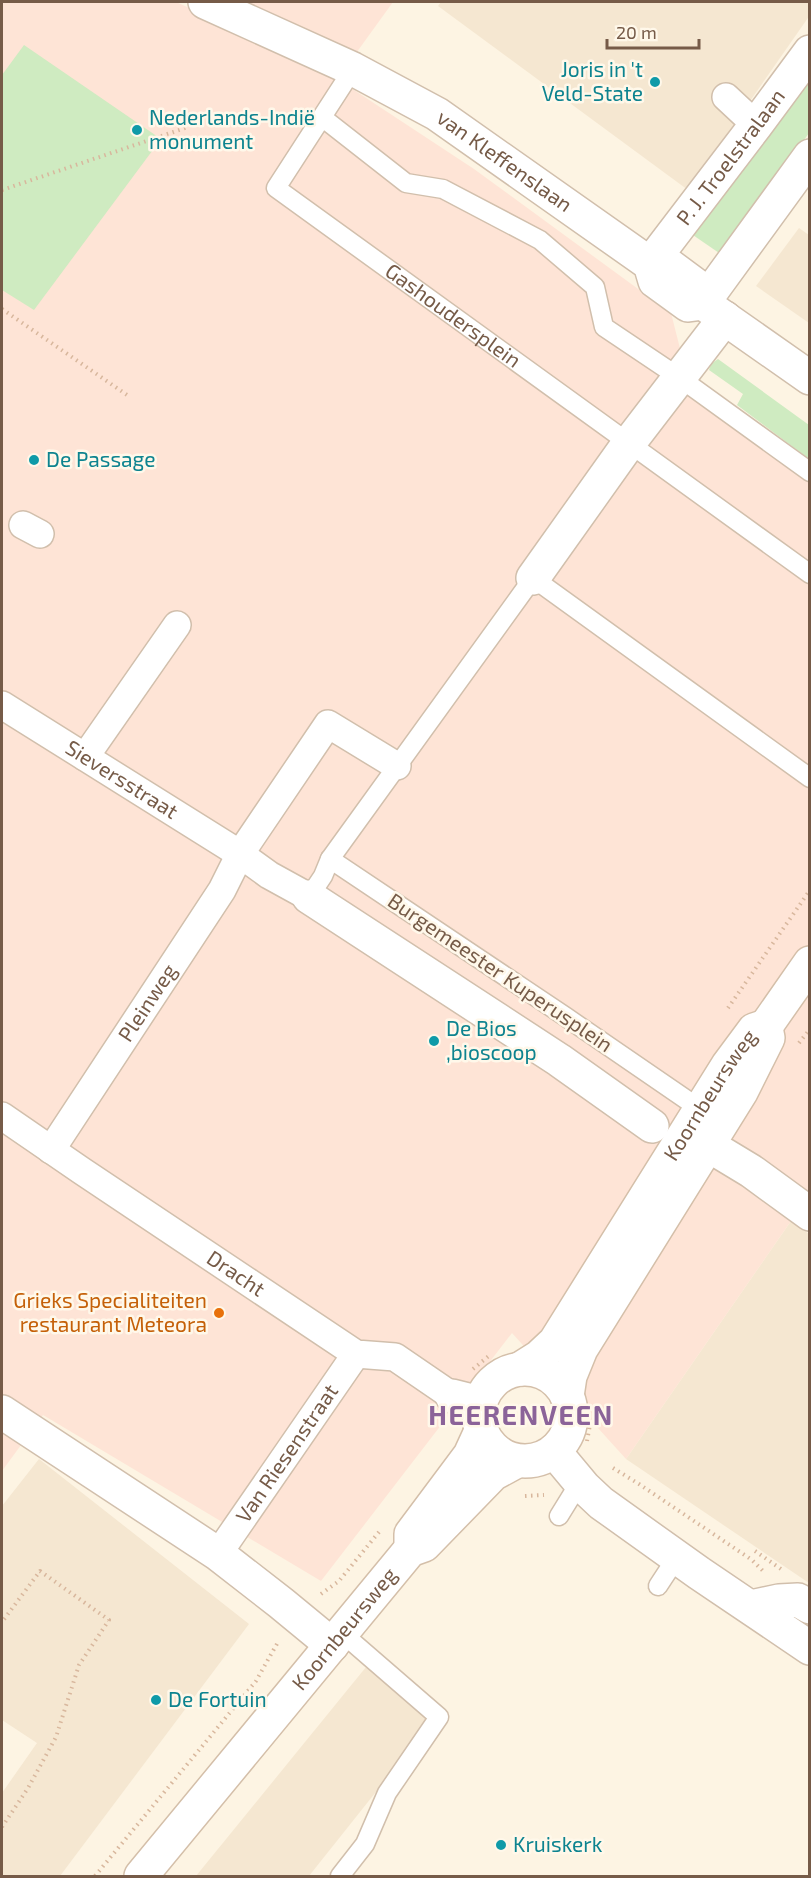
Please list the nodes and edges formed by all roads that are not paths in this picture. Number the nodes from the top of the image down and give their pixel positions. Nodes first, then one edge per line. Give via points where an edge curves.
1 (205, 2) edge
2 (810, 52) edge
3 (352, 69) junction
4 (726, 98) dead end
5 (323, 118) junction
6 (756, 125) junction
7 (810, 156) edge
8 (650, 264) junction
9 (714, 311) junction
10 (680, 378) junction
11 (810, 378) edge
12 (629, 443) junction
13 (810, 472) edge
14 (810, 574) edge
15 (533, 578) junction
16 (177, 625) dead end
17 (2, 705) edge
18 (85, 757) junction
19 (397, 766) junction
20 (810, 778) edge
21 (240, 854) junction
22 (330, 859) junction
23 (309, 897) junction
24 (810, 963) edge
25 (766, 1026) junction
26 (700, 1109) junction
27 (2, 1116) edge
28 (652, 1126) dead end
29 (708, 1145) junction
30 (51, 1150) junction
31 (810, 1214) edge
32 (356, 1354) junction
33 (520, 1369) junction
34 (567, 1396) junction
35 (471, 1410) junction
36 (12, 1419) edge
37 (554, 1451) junction
38 (517, 1461) junction
39 (593, 1474) junction
40 (559, 1516) dead end
41 (410, 1550) junction
42 (219, 1554) junction
43 (677, 1557) junction
44 (658, 1586) dead end
45 (751, 1607) junction
46 (810, 1607) edge
47 (345, 1643) junction
48 (810, 1648) edge
49 (141, 1876) edge
50 (340, 1876) edge

1 - 3 street, van Kleffenslaan
2 - 6 street, P. J. Troelstralaan
3 - 5 lane
3 - 8 street, van Kleffenslaan via 437,114
4 - 6 street
5 - 10 lane via 406,183 443,189 540,240 595,287 604,327
5 - 12 lane, Gashoudersplein via 276,188
6 - 8 street, P. J. Troelstralaan
7 - 9 street
8 - 9 street, van Kleffenslaan via 655,281 688,305
9 - 10 street
9 - 11 street
10 - 12 street
10 - 13 lane
12 - 14 lane
12 - 15 street
15 - 19 lane
15 - 20 lane
16 - 18 street
17 - 18 street, Sieversstraat
18 - 21 street, Sieversstraat
19 - 21 street via 328,724
19 - 22 lane
21 - 23 street, Burgemeester Kuperusplein
21 - 30 street, Pleinweg via 222,890
22 - 23 lane
22 - 26 lane, Burgemeester Kuperusplein
23 - 28 street, Burgemeester Kuperusplein via 559,1060
24 - 25 street
25 - 26 street, Koornbeursweg via 754,1030
25 - 29 street, Koornbeursweg via 768,1038
26 - 33 street, Koornbeursweg via 560,1335 548,1350
27 - 30 street, Dracht
29 - 31 street
29 - 34 street, Koornbeursweg via 581,1349
30 - 32 street, Dracht
32 - 35 street, Dracht via 395,1357
32 - 42 street, Van Riesenstraat
33 - 34 street via 548,1375
33 - 35 street via 502,1374
34 - 37 street via 570,1426
35 - 38 street via 489,1445
35 - 41 street, Koornbeursweg via 470,1455 411,1534
36 - 42 street
37 - 38 street via 533,1461
37 - 39 street
38 - 41 street, Koornbeursweg via 493,1474 424,1545
39 - 40 lane
39 - 43 street via 601,1503
41 - 47 street, Koornbeursweg
42 - 47 street via 297,1616
43 - 44 lane
43 - 45 street
45 - 46 street via 798,1600
45 - 48 street
47 - 49 street, Koornbeursweg
47 - 50 lane via 439,1717 387,1793 365,1844

